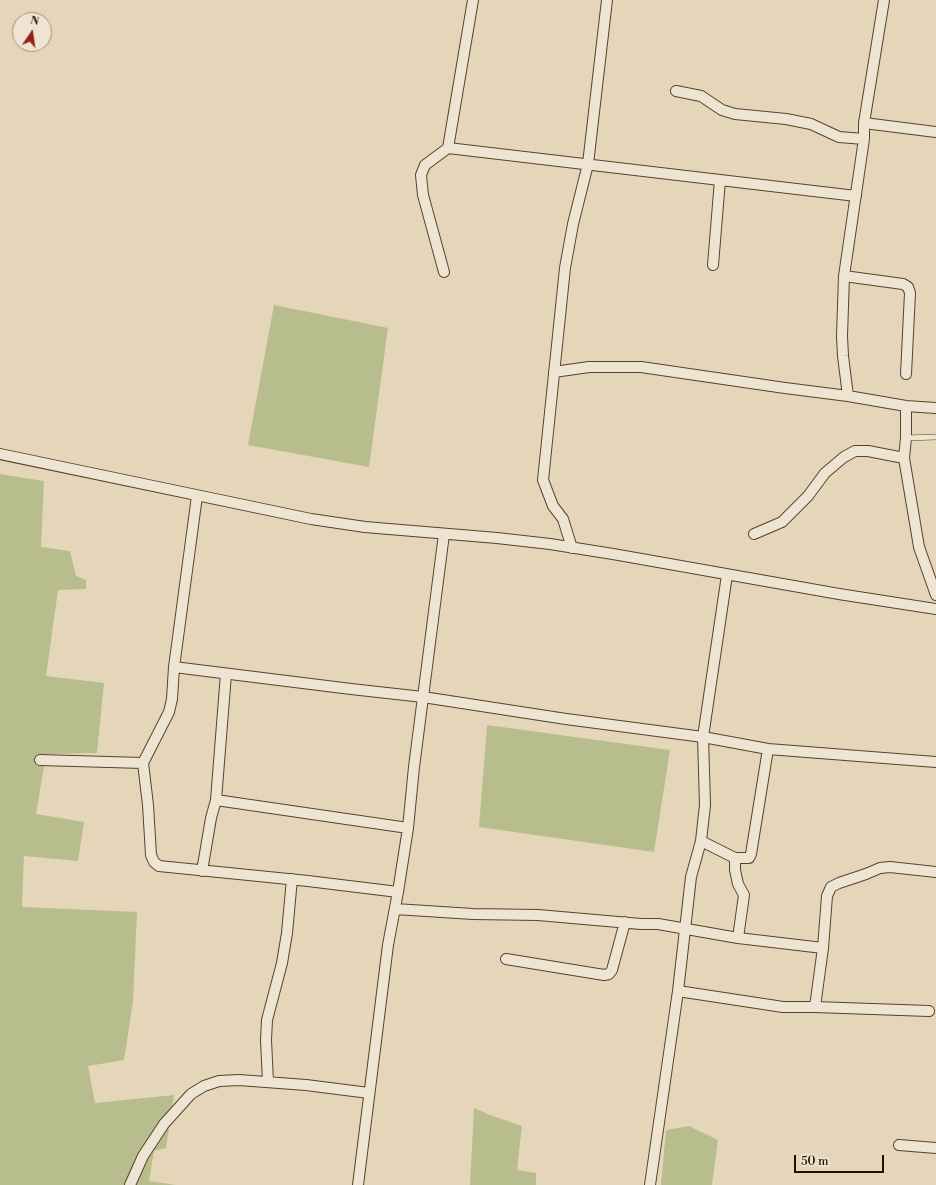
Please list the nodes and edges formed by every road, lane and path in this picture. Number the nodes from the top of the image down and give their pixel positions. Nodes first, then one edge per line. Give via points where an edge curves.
1 (473, 0) edge
2 (607, 0) edge
3 (884, 0) edge
4 (676, 91) dead end
5 (864, 123) junction
6 (936, 132) edge
7 (864, 139) junction
8 (448, 148) junction
9 (588, 164) junction
10 (720, 180) junction
11 (856, 196) junction
12 (713, 265) dead end
13 (444, 272) dead end
14 (844, 276) junction
15 (554, 372) junction
16 (906, 374) dead end
17 (848, 396) junction
18 (906, 406) junction
19 (936, 408) edge
20 (936, 437) edge
21 (906, 438) junction
22 (0, 454) edge
23 (904, 458) junction
24 (197, 496) junction
25 (444, 534) junction
26 (754, 534) dead end
27 (572, 548) junction
28 (726, 575) junction
29 (936, 595) edge
30 (936, 609) edge
31 (174, 667) junction
32 (226, 674) junction
33 (423, 697) junction
34 (703, 737) junction
35 (768, 749) junction
36 (40, 760) dead end
37 (143, 762) junction
38 (936, 762) edge
39 (216, 800) junction
40 (408, 828) junction
41 (701, 841) junction
42 (736, 858) junction
43 (202, 870) junction
44 (936, 872) edge
45 (292, 879) junction
46 (398, 892) junction
47 (395, 909) junction
48 (625, 922) junction
49 (686, 928) junction
50 (738, 938) junction
51 (823, 948) junction
52 (506, 959) dead end
53 (678, 991) junction
54 (815, 1007) junction
55 (929, 1011) dead end
56 (268, 1082) junction
57 (369, 1093) junction
58 (899, 1145) dead end
59 (936, 1148) edge
60 (130, 1185) edge
61 (358, 1185) edge
62 (650, 1185) edge

1 - 8 street
2 - 9 street
3 - 5 street
4 - 7 street via 701,96 722,110 735,114 786,119 811,124 839,136
5 - 6 street
5 - 7 street
7 - 11 street
8 - 9 street
8 - 13 street via 425,165 421,175 422,194
9 - 10 street
9 - 15 street via 565,268
10 - 11 street
10 - 12 street
11 - 14 street
14 - 16 street via 903,284 908,287 910,293
14 - 17 street via 842,343
15 - 17 street via 589,367 641,367
15 - 27 street via 543,480 553,506 563,519
17 - 18 street
18 - 19 street
18 - 21 street
20 - 21 lane
21 - 23 street
22 - 24 street
23 - 26 street via 855,451 825,473 808,496 782,522
23 - 29 street via 919,547
24 - 25 street via 311,519
24 - 31 street
25 - 27 street
25 - 33 street
27 - 28 street
28 - 30 street
28 - 34 street
31 - 32 street
31 - 37 street via 169,712
32 - 33 street
32 - 39 street
33 - 34 street
33 - 40 street
34 - 35 street
34 - 41 street via 705,805
35 - 38 street
35 - 42 street via 751,854 748,858
36 - 37 street
37 - 43 street via 150,856 159,866
39 - 40 street
39 - 43 street
40 - 46 street
41 - 42 street
41 - 49 street via 691,877
42 - 50 street via 738,884 744,895
43 - 45 street
44 - 51 street via 890,866 831,888 827,896
45 - 46 street
45 - 56 street via 284,948 267,1020
46 - 47 street
47 - 48 street via 538,915
47 - 57 street
48 - 49 street
48 - 52 street via 609,974
49 - 50 street
49 - 53 street
50 - 51 street
51 - 54 street
53 - 54 street via 783,1007
53 - 62 street
54 - 55 street
56 - 57 street
56 - 60 street via 219,1081 191,1094 164,1124 143,1156
57 - 61 street
58 - 59 street

